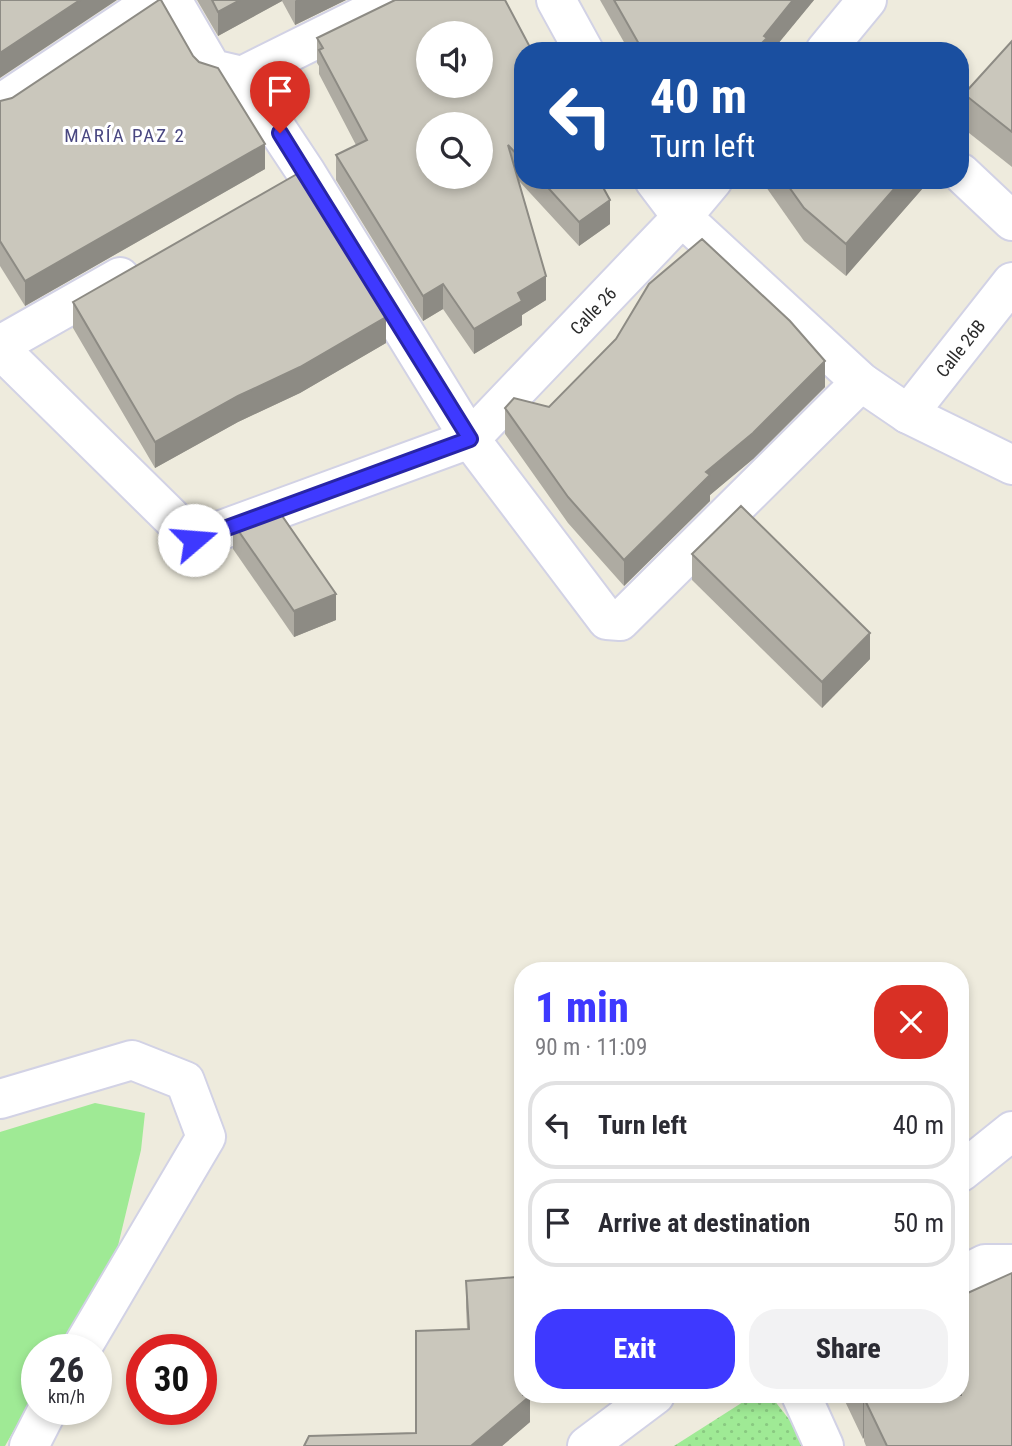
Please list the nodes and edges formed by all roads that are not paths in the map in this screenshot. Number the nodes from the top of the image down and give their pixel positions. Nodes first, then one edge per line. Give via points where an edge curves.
1 (156, 0) edge
2 (172, 0) edge
3 (395, 0) edge
4 (556, 0) edge
5 (867, 0) edge
6 (579, 42) edge
7 (833, 42) edge
8 (242, 76) junction
9 (0, 104) edge
10 (305, 171) junction
11 (969, 181) edge
12 (661, 189) edge
13 (705, 189) edge
14 (270, 191) edge
15 (682, 217) junction
16 (1012, 221) edge
17 (153, 258) edge
18 (1012, 282) edge
19 (0, 347) edge
20 (861, 382) junction
21 (908, 414) junction
22 (470, 439) junction
23 (1012, 465) edge
24 (0, 1099) edge
25 (1012, 1131) edge
26 (969, 1166) edge
27 (1012, 1264) edge
28 (969, 1272) edge
29 (90, 1334) edge
30 (644, 1403) edge
31 (805, 1403) edge
32 (40, 1425) edge
33 (29, 1446) edge
34 (587, 1446) edge
35 (824, 1446) edge

1 - 9 street
2 - 8 street via 212,69
3 - 8 street
4 - 6 street
5 - 7 street
8 - 10 street
10 - 14 street
10 - 22 street
11 - 16 street
12 - 15 street
13 - 15 street, Calle 26
15 - 20 street
15 - 22 street, Calle 26
17 - 19 street
18 - 21 street, Calle 26B
19 - 22 street via 194,540
20 - 21 street
20 - 22 street via 620,621 607,620
21 - 23 street
24 - 29 street via 132,1060 185,1081 206,1137
25 - 26 street
27 - 28 street via 985,1264
30 - 34 street
31 - 35 street
32 - 33 street

